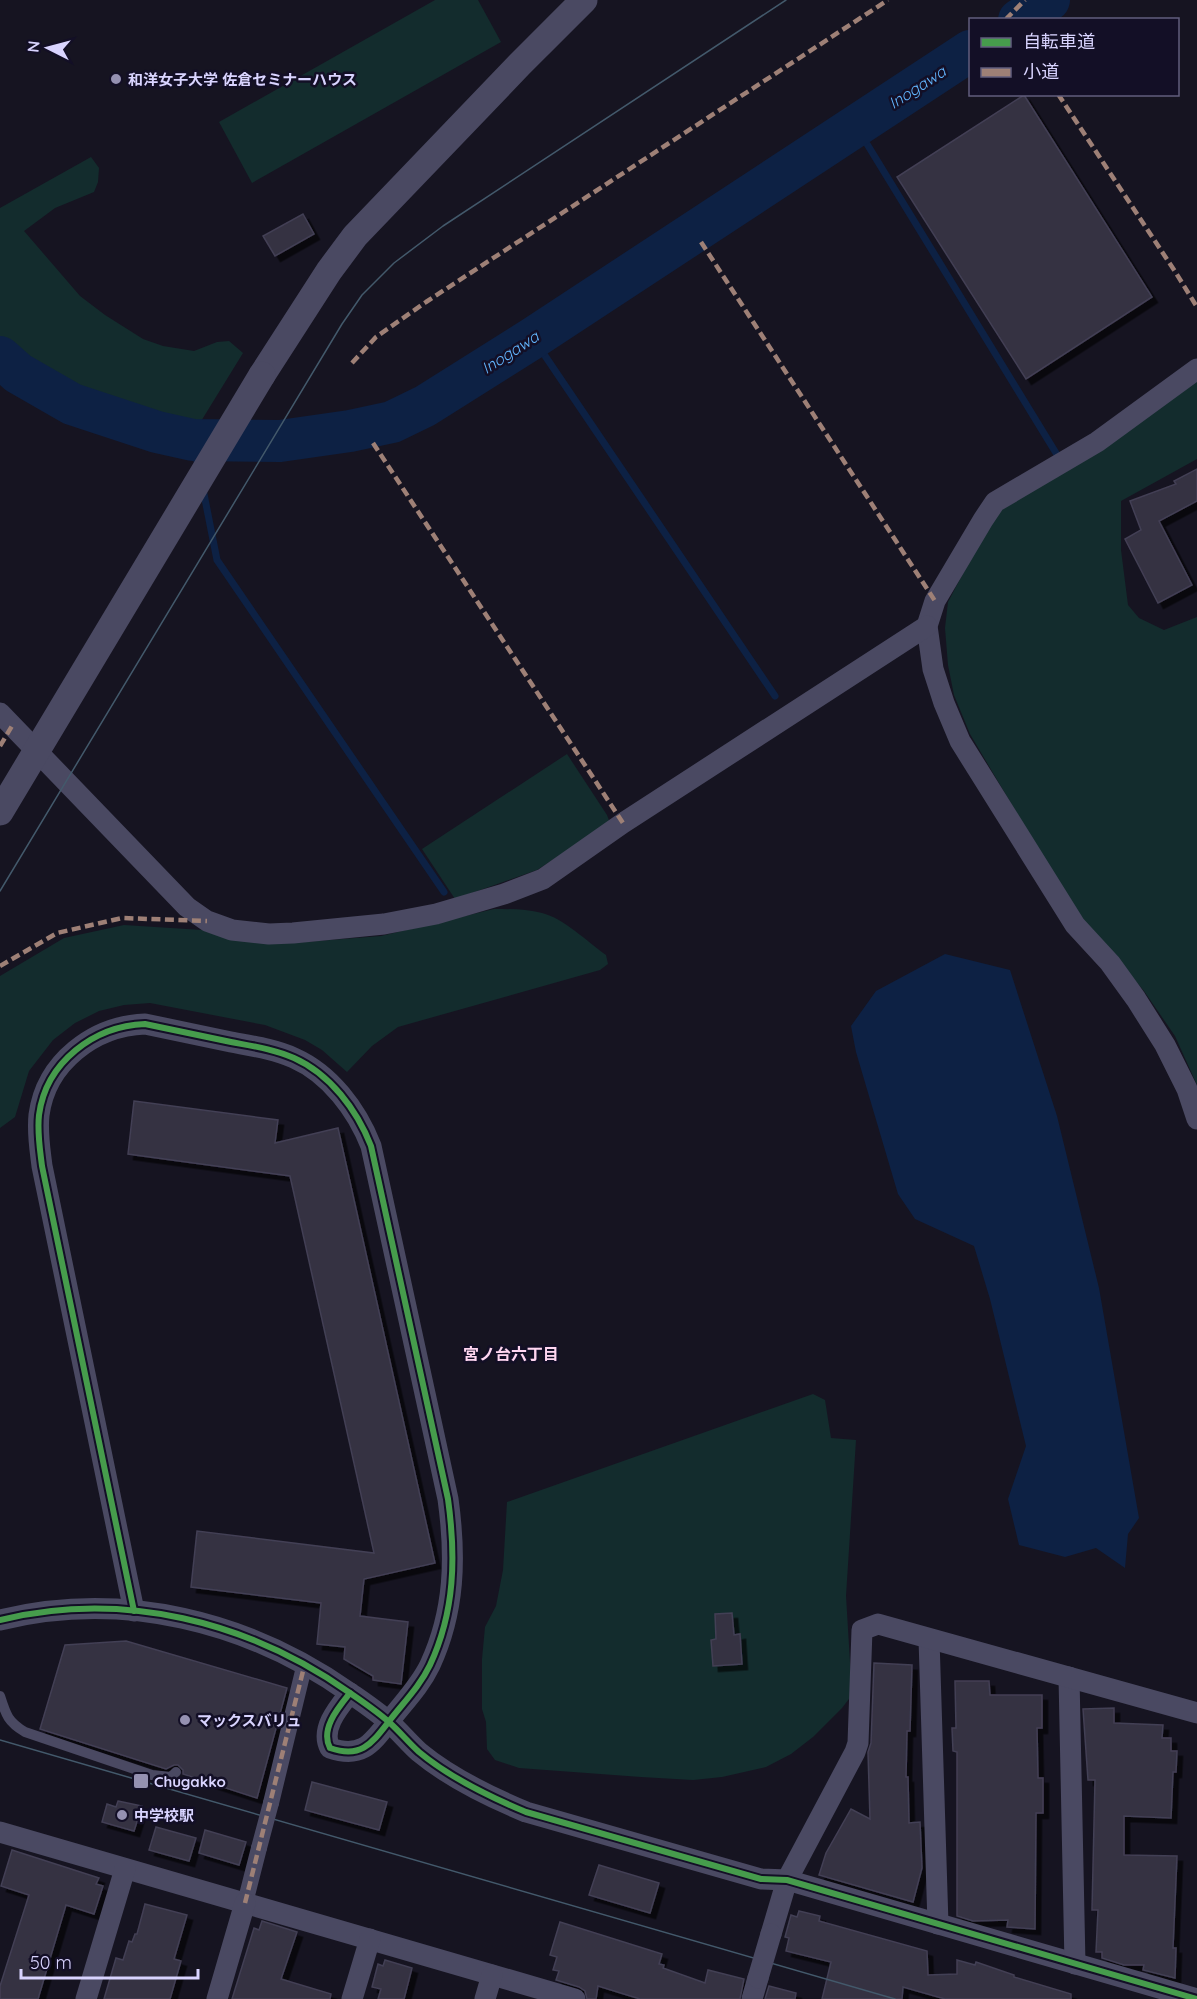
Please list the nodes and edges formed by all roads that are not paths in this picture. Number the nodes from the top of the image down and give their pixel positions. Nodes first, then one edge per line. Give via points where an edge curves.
1 (584, 0) edge
2 (1197, 369) edge
3 (927, 626) junction
4 (0, 713) edge
5 (0, 812) edge
6 (1197, 1119) edge
7 (134, 1611) junction
8 (0, 1620) edge
9 (929, 1639) junction
10 (305, 1663) junction
11 (1069, 1677) junction
12 (350, 1693) junction
13 (0, 1696) edge
14 (1197, 1713) edge
15 (388, 1722) junction
16 (176, 1772) dead end
17 (1, 1835) edge
18 (125, 1869) junction
19 (787, 1880) junction
20 (245, 1904) junction
21 (938, 1924) junction
22 (370, 1939) junction
23 (1075, 1964) junction
24 (492, 1975) junction
25 (86, 1999) edge
26 (217, 1999) edge
27 (352, 1999) edge
28 (485, 1999) edge
29 (575, 1999) edge
30 (752, 1999) edge
31 (1197, 1999) edge

1 - 5 street, bridge via 355,236 329,271 262,375
2 - 3 street via 1097,442 995,502 936,601
3 - 4 street via 543,879 436,914 305,932 232,930 207,921 187,907
3 - 6 street via 933,669 960,741 1075,925 1110,963 1165,1045
7 - 8 street via 53,1611
7 - 10 street via 221,1627
7 - 15 street via 38,1136 44,1098 61,1064 94,1037 145,1024 296,1059 341,1095 371,1146 448,1499 454,1566 449,1607 430,1666
9 - 11 street
9 - 19 street via 878,1624 862,1630 858,1743
9 - 21 street
10 - 12 street
10 - 20 street, bridge
11 - 14 street
11 - 23 street
12 - 15 street
12 - 15 street via 329,1726 330,1748 352,1753 375,1739
13 - 16 lane via 12,1725 26,1732 152,1775 171,1777
15 - 19 street via 420,1753 461,1780 526,1812 761,1879
17 - 18 street
18 - 20 street
18 - 25 street
19 - 21 street
19 - 30 street, bridge
20 - 22 street
20 - 26 street
21 - 23 street
22 - 24 street
22 - 27 street
23 - 31 street
24 - 28 street
24 - 29 street

